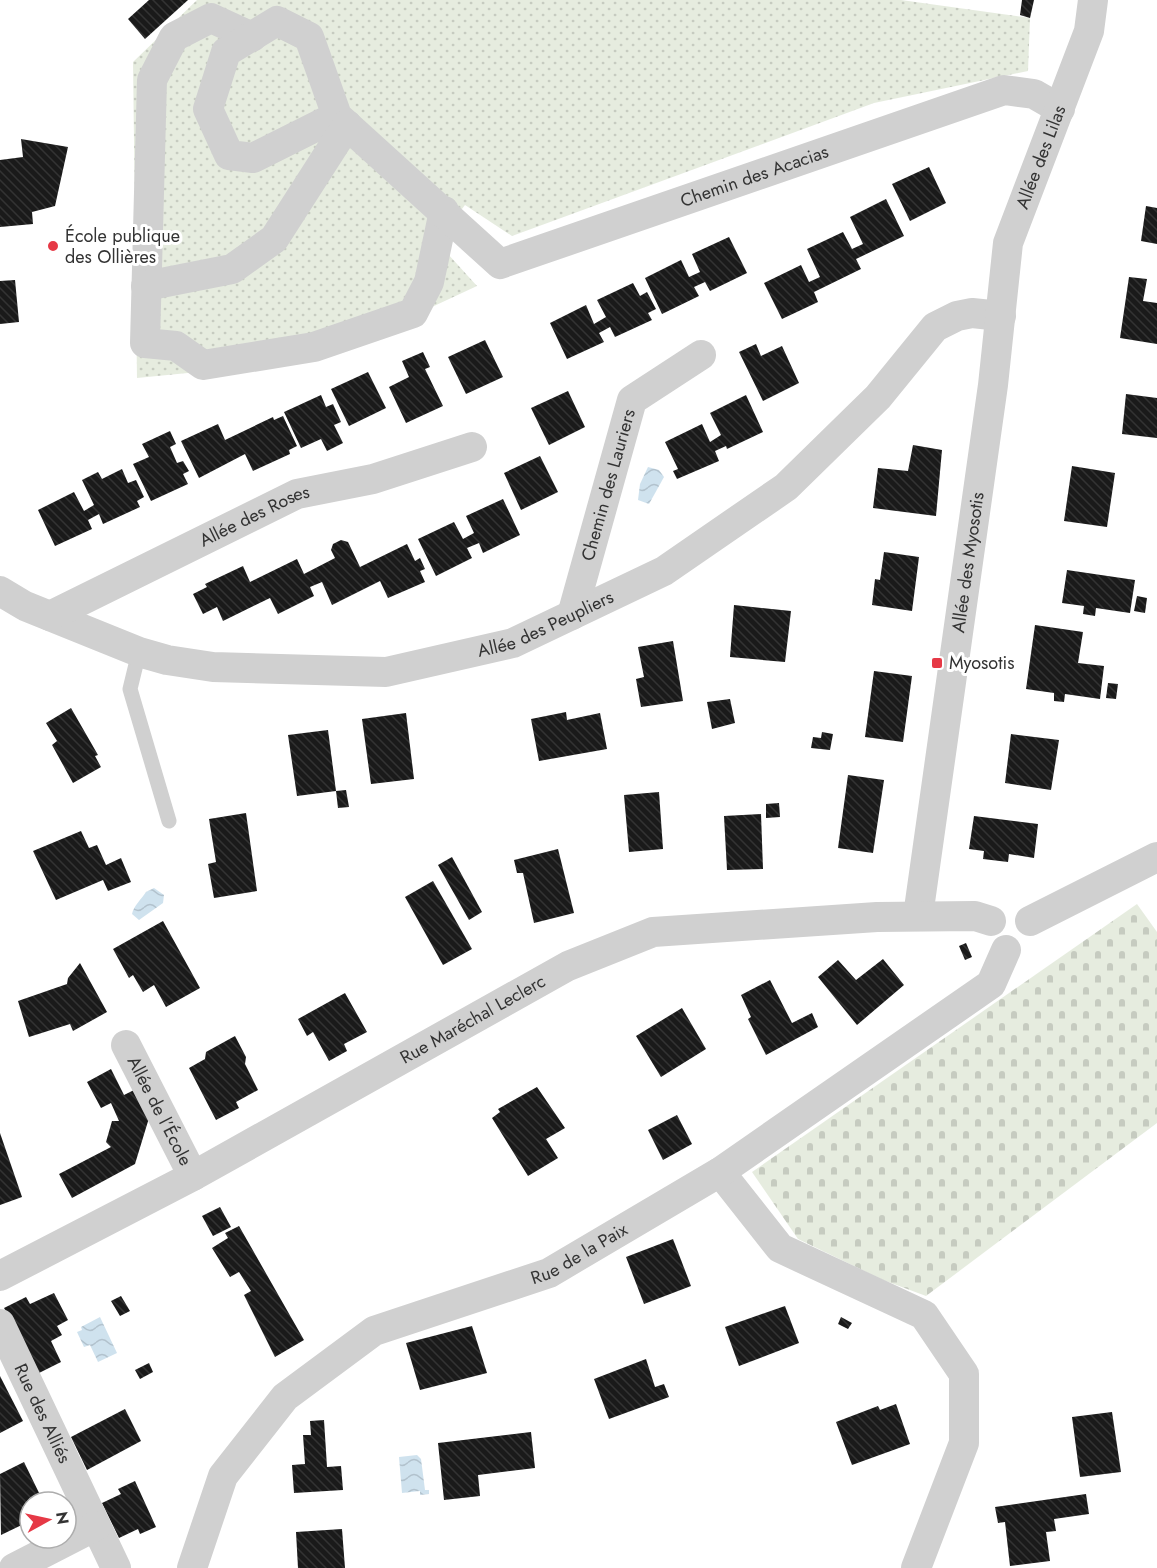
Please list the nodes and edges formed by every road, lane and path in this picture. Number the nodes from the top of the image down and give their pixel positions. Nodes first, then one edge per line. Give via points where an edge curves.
1 (1093, 0) edge
2 (252, 37) junction
3 (1060, 109) junction
4 (342, 120) junction
5 (452, 218) junction
6 (146, 286) junction
7 (1001, 316) junction
8 (701, 355) dead end
9 (472, 447) dead end
10 (0, 591) edge
11 (572, 615) junction
12 (50, 616) junction
13 (139, 652) junction
14 (169, 821) dead end
15 (1157, 857) edge
16 (918, 916) junction
17 (991, 921) junction
18 (1030, 921) junction
19 (1006, 950) junction
20 (126, 1045) dead end
21 (720, 1172) junction
22 (193, 1176) junction
23 (0, 1276) edge
24 (0, 1324) edge
25 (96, 1526) junction
26 (14, 1568) edge
27 (116, 1568) edge
28 (192, 1568) edge
29 (916, 1568) edge

1 - 3 street, Allée des Lilas via 1089,31
2 - 4 street via 277,21 309,37
2 - 4 street via 226,52 208,109 229,155 253,158
2 - 6 street via 211,18 174,37 152,80
3 - 5 street, Chemin des Acacias via 1034,94 1004,90 500,264
3 - 7 street, Allée des Lilas via 1008,243
4 - 5 street
4 - 6 street via 274,239 232,269
5 - 6 street via 429,282 412,313 314,347 203,365 176,346 145,343
7 - 11 street, Allée des Peupliers via 972,313 935,327 878,397 786,488 664,572
7 - 16 street, Allée des Myosotis
8 - 11 street, Chemin des Lauriers via 632,400
9 - 12 street, Allée des Roses via 373,479 297,494
10 - 12 street, Allée des Peupliers
11 - 13 street, Allée des Peupliers via 513,643 386,672 213,667
12 - 13 street, Allée des Peupliers
13 - 14 lane via 130,689
15 - 18 street
16 - 17 street, Rue Maréchal Leclerc via 975,916
16 - 22 street, Rue Maréchal Leclerc via 653,932 568,966
17 - 18 street via 1005,909 1024,912
17 - 19 street via 992,939
18 - 19 street via 1031,930 1024,946
19 - 21 street, Rue de la Paix via 991,984
20 - 22 street, Allée de l’École
21 - 28 street, Rue de la Paix via 549,1273 374,1330 285,1397 223,1476
21 - 29 street via 780,1248 924,1315 964,1374 964,1443
22 - 23 street, Rue Maréchal Leclerc
24 - 25 street, Rue des Alliés
25 - 26 street
25 - 27 street, Rue des Alliés

